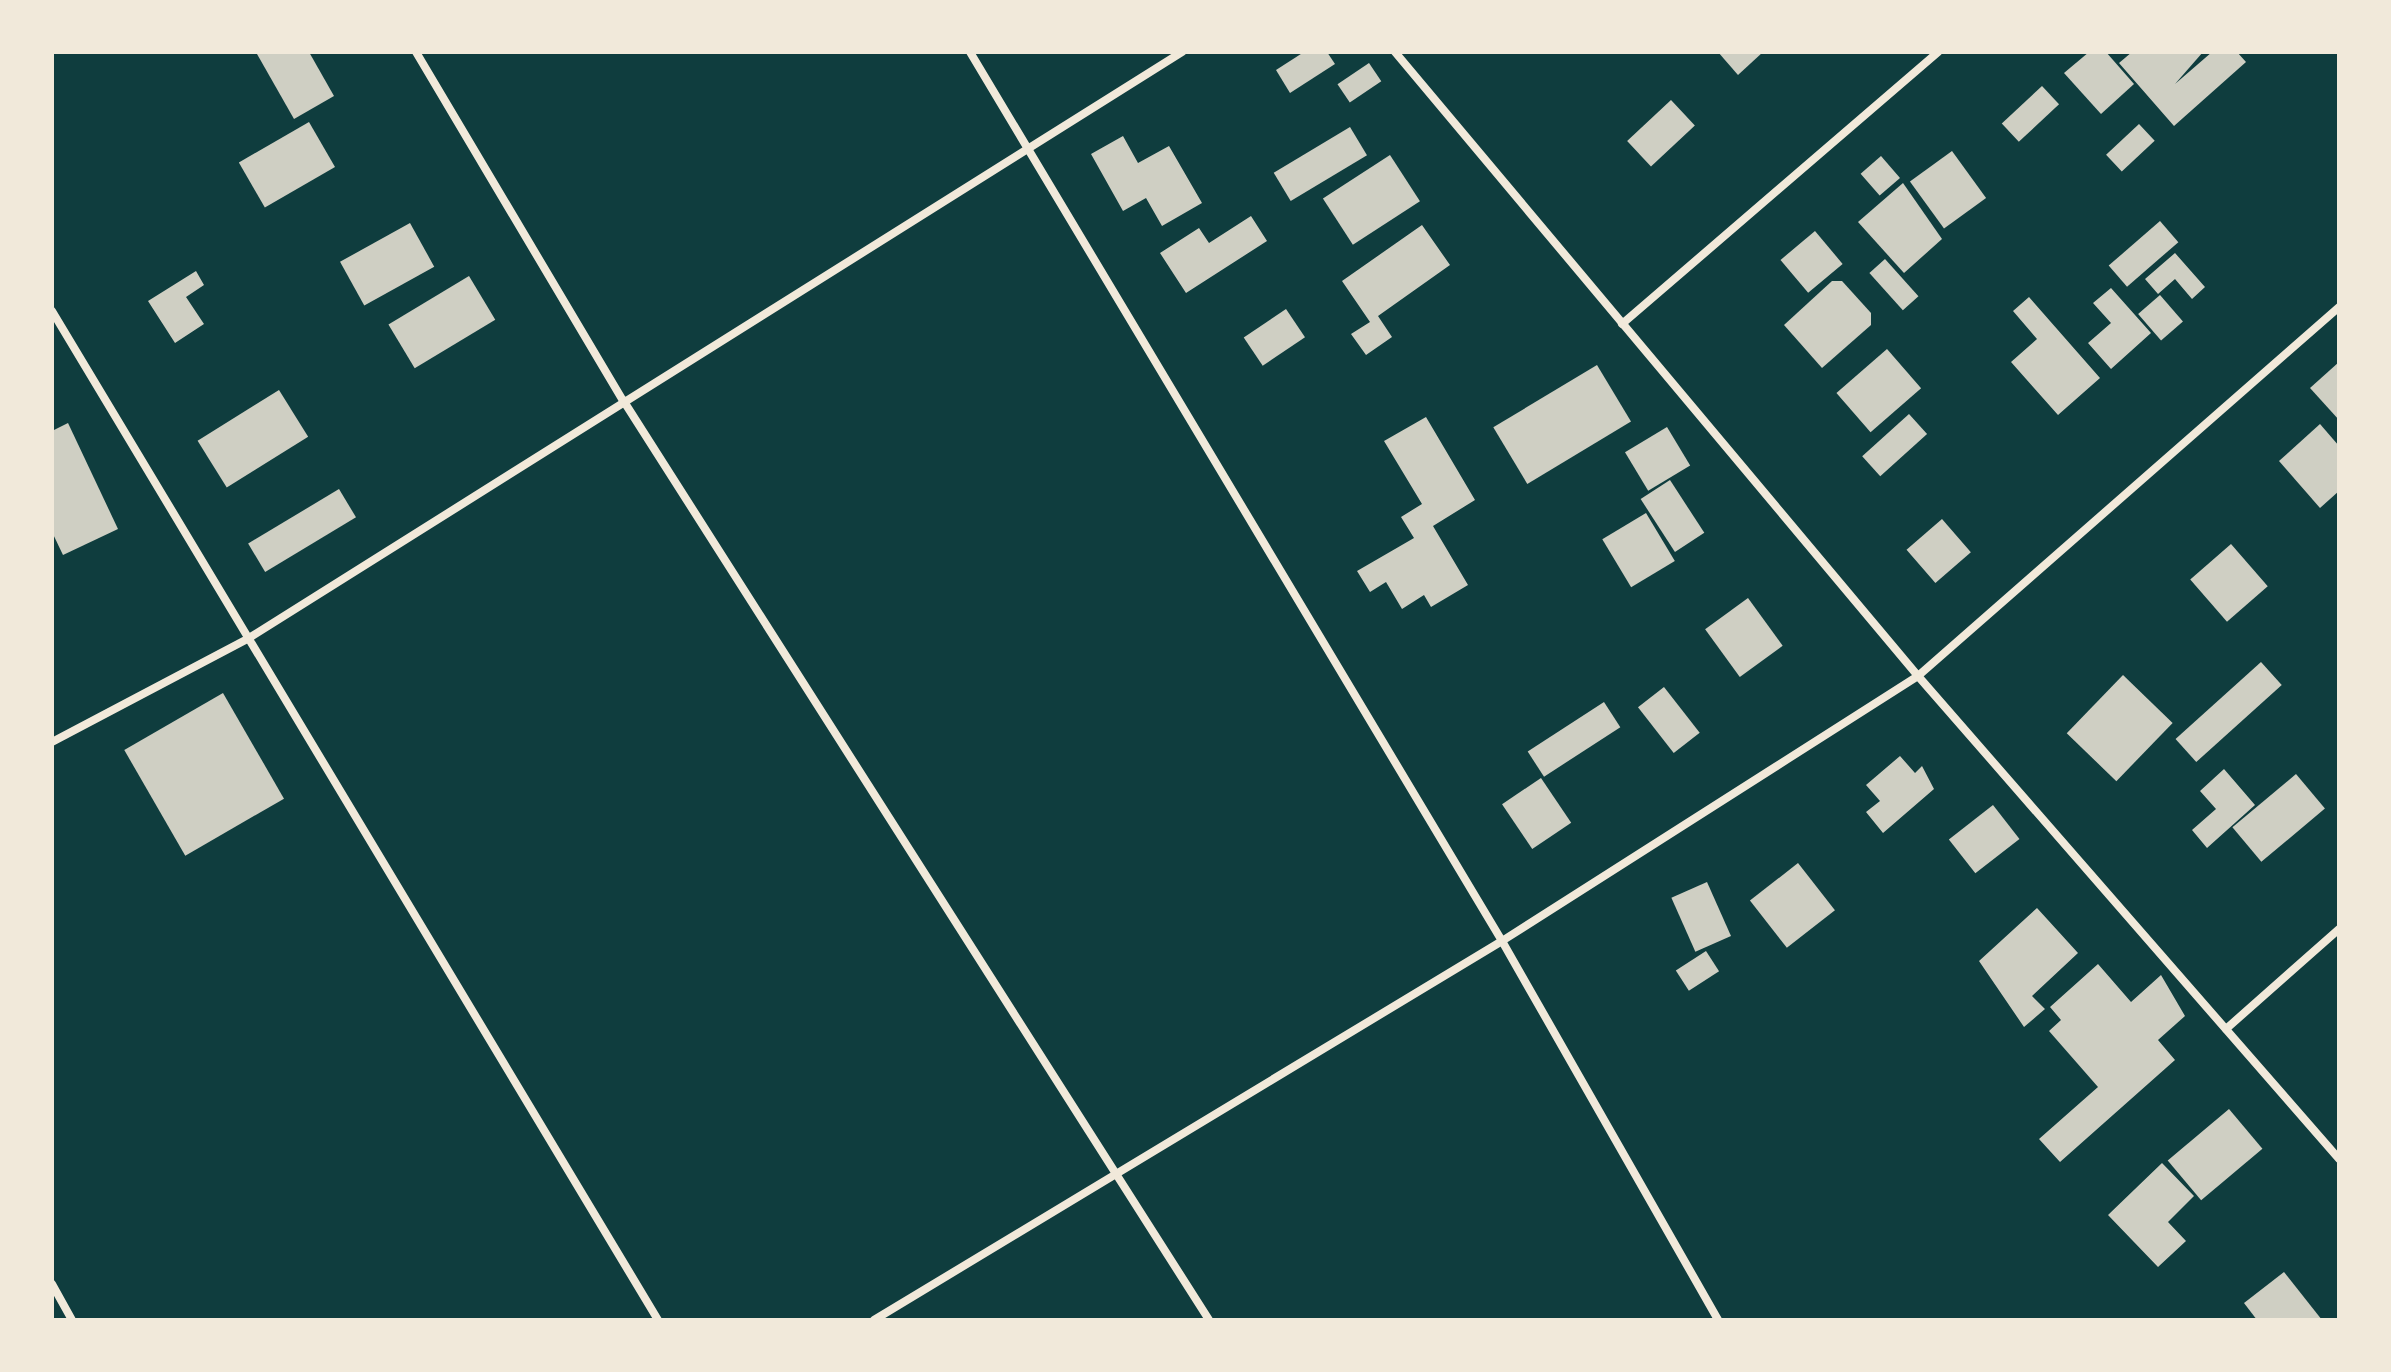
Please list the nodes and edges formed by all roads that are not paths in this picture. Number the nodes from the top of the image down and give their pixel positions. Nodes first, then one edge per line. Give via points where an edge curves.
1 (416, 52) edge
2 (970, 52) edge
3 (1182, 52) edge
4 (1395, 52) edge
5 (1938, 52) edge
6 (1026, 143) junction
7 (2339, 307) edge
8 (52, 311) edge
9 (1622, 324) junction
10 (623, 400) junction
11 (249, 638) junction
12 (1918, 676) junction
13 (52, 742) edge
14 (2339, 929) edge
15 (1502, 941) junction
16 (2226, 1029) junction
17 (2339, 1159) edge
18 (1119, 1169) junction
19 (52, 1284) edge
20 (72, 1320) edge
21 (658, 1320) edge
22 (874, 1320) edge
23 (1209, 1320) edge
24 (1718, 1320) edge

1 - 10 street
2 - 6 street
3 - 6 street
4 - 9 street
5 - 9 street
6 - 10 street
6 - 15 street
7 - 12 street
8 - 11 street
9 - 12 street
10 - 11 street
10 - 18 street
11 - 13 street
11 - 21 street
12 - 15 street
12 - 16 street
14 - 16 street
15 - 18 street
15 - 24 street
16 - 17 street
18 - 22 street
18 - 23 street
19 - 20 street

